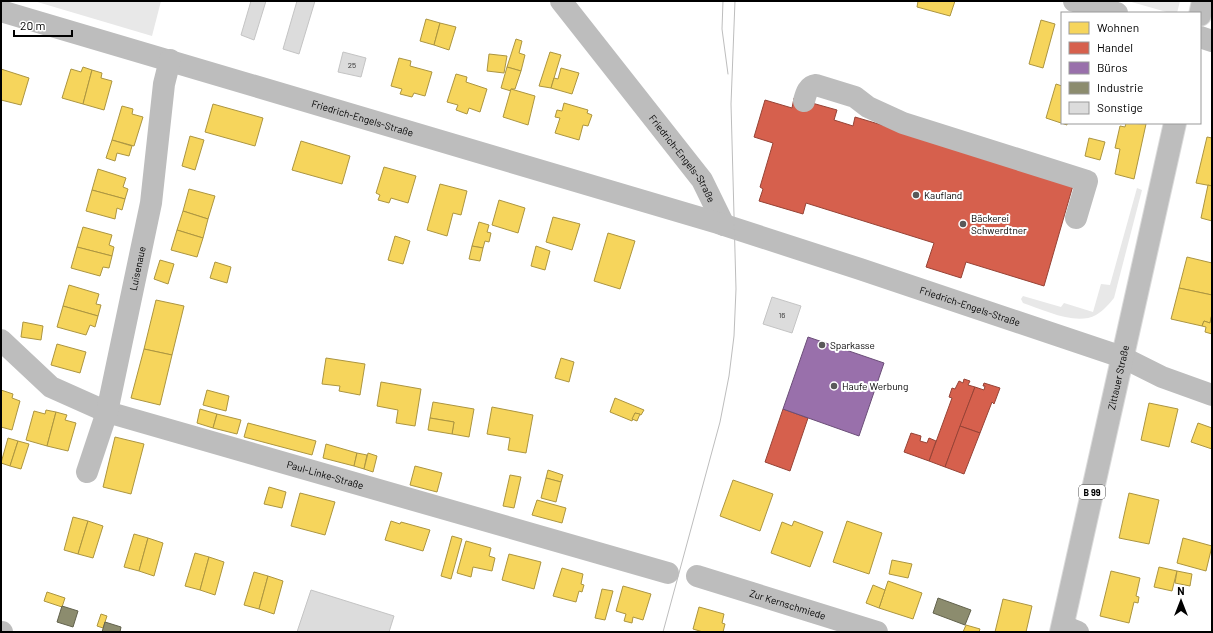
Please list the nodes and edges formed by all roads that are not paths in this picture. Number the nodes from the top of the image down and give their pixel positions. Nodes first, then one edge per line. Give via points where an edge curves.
1 (561, 1) edge
2 (1074, 1) edge
3 (1203, 1) edge
4 (1, 11) edge
5 (1113, 12) edge
6 (1201, 12) edge
7 (1201, 36) edge
8 (1212, 41) edge
9 (170, 60) junction
10 (804, 101) dead end
11 (1175, 124) edge
12 (1076, 218) dead end
13 (724, 225) junction
14 (1, 340) edge
15 (1122, 357) junction
16 (1212, 395) edge
17 (107, 412) junction
18 (87, 472) dead end
19 (668, 573) dead end
20 (697, 576) dead end
21 (1068, 630) edge
22 (877, 632) edge

1 - 13 street, Friedrich-Engels-Straße via 702,180
2 - 5 street
3 - 6 street
4 - 9 street, Friedrich-Engels-Straße
7 - 8 street
9 - 13 street, Friedrich-Engels-Straße
9 - 17 street, Luisenaue via 164,84 151,203
10 - 12 street via 808,90 816,85 855,97 868,107 902,123 1087,181
11 - 15 street, Zittauer Straße / B 99
13 - 15 street, Friedrich-Engels-Straße
14 - 17 street, Paul-Linke-Straße via 51,387
15 - 16 street, Friedrich-Engels-Straße via 1162,377
15 - 21 street, Zittauer Straße / B 99
17 - 18 street, Luisenaue
17 - 19 street, Paul-Linke-Straße
20 - 22 street, Zur Kernschmiede

